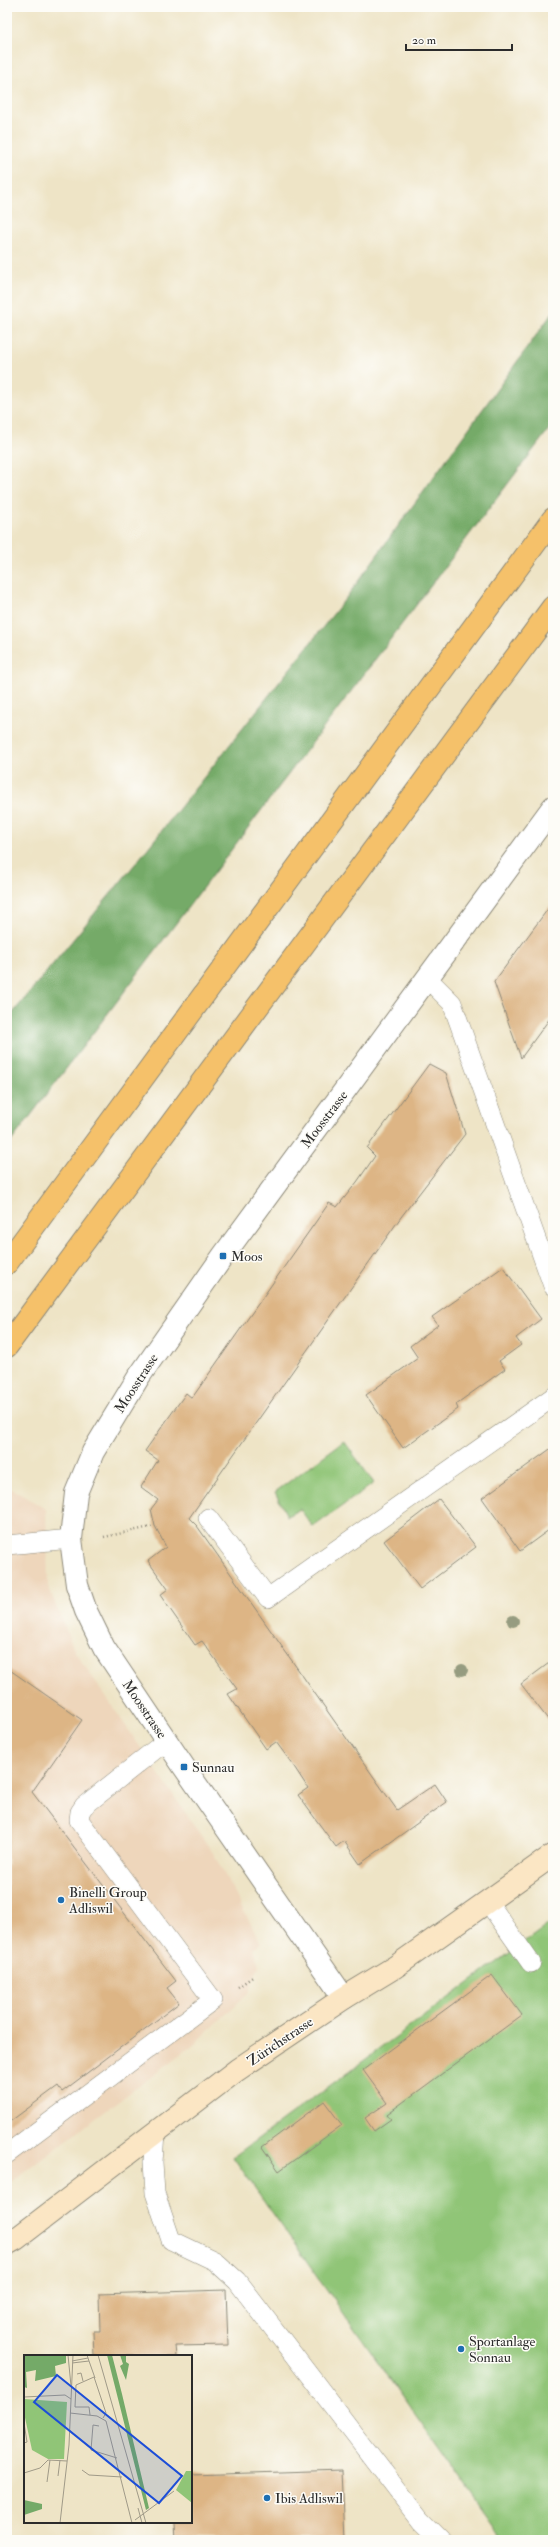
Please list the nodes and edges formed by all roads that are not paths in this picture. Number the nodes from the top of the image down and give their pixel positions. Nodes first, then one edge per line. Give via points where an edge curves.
1 (553, 519) edge
2 (553, 607) edge
3 (553, 807) edge
4 (426, 978) junction
5 (7, 1263) edge
6 (553, 1286) edge
7 (7, 1346) edge
8 (553, 1397) edge
9 (208, 1518) dead end
10 (71, 1539) junction
11 (7, 1545) edge
12 (166, 1740) junction
13 (553, 1855) edge
14 (488, 1902) junction
15 (531, 1963) dead end
16 (344, 1998) junction
17 (155, 2132) junction
18 (7, 2154) edge
19 (10, 2246) edge
20 (440, 2540) edge

1 - 5 highway
2 - 7 highway
3 - 4 street, Moosstrasse
4 - 6 lane via 452,1003
4 - 10 street, Moosstrasse via 223,1256 138,1378 83,1472 76,1493
8 - 9 lane via 268,1598
10 - 11 lane
10 - 12 street, Moosstrasse via 77,1585 86,1611 104,1648
12 - 16 street, Moosstrasse
12 - 18 lane via 84,1806 78,1820 213,2000
13 - 14 main road, Zürichstrasse
14 - 15 lane
14 - 16 main road, Zürichstrasse via 395,1968
16 - 17 main road, Zürichstrasse via 237,2070
17 - 19 main road, Zürichstrasse
17 - 20 lane via 155,2193 171,2240 215,2261 237,2281 420,2520

